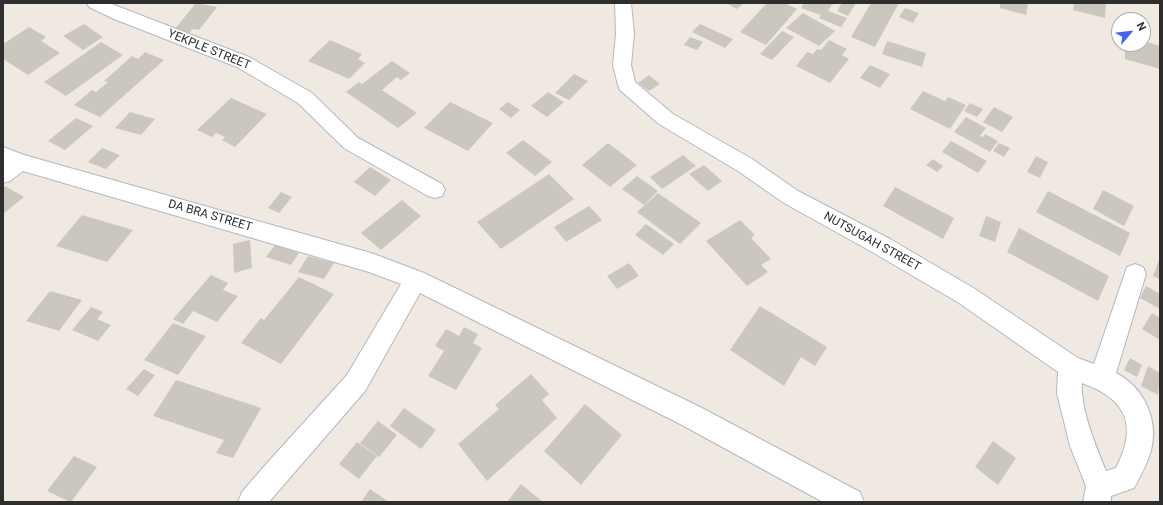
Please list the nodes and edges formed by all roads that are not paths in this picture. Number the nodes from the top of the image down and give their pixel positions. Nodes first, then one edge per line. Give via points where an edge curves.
1 (95, 3) edge
2 (624, 3) edge
3 (11, 159) edge
4 (3, 175) edge
5 (434, 190) dead end
6 (1135, 274) dead end
7 (416, 280) junction
8 (1071, 367) junction
9 (1102, 378) junction
10 (1098, 494) edge
11 (252, 502) edge
12 (850, 502) edge

1 - 5 street, YEKPLE STREET via 243,62 305,98 351,143
2 - 8 street, NUTSUGAH STREET via 622,65 627,85 666,119 745,165 791,198 882,246 967,296
3 - 4 street
3 - 7 street, DA BRA STREET via 363,261
6 - 9 street
7 - 11 street via 356,383
7 - 12 street, DA BRA STREET via 691,416
8 - 9 street, NUTSUGAH STREET
8 - 10 street via 1069,393
9 - 10 street, NUTSUGAH STREET via 1116,385 1133,403 1139,416 1138,451 1125,479

